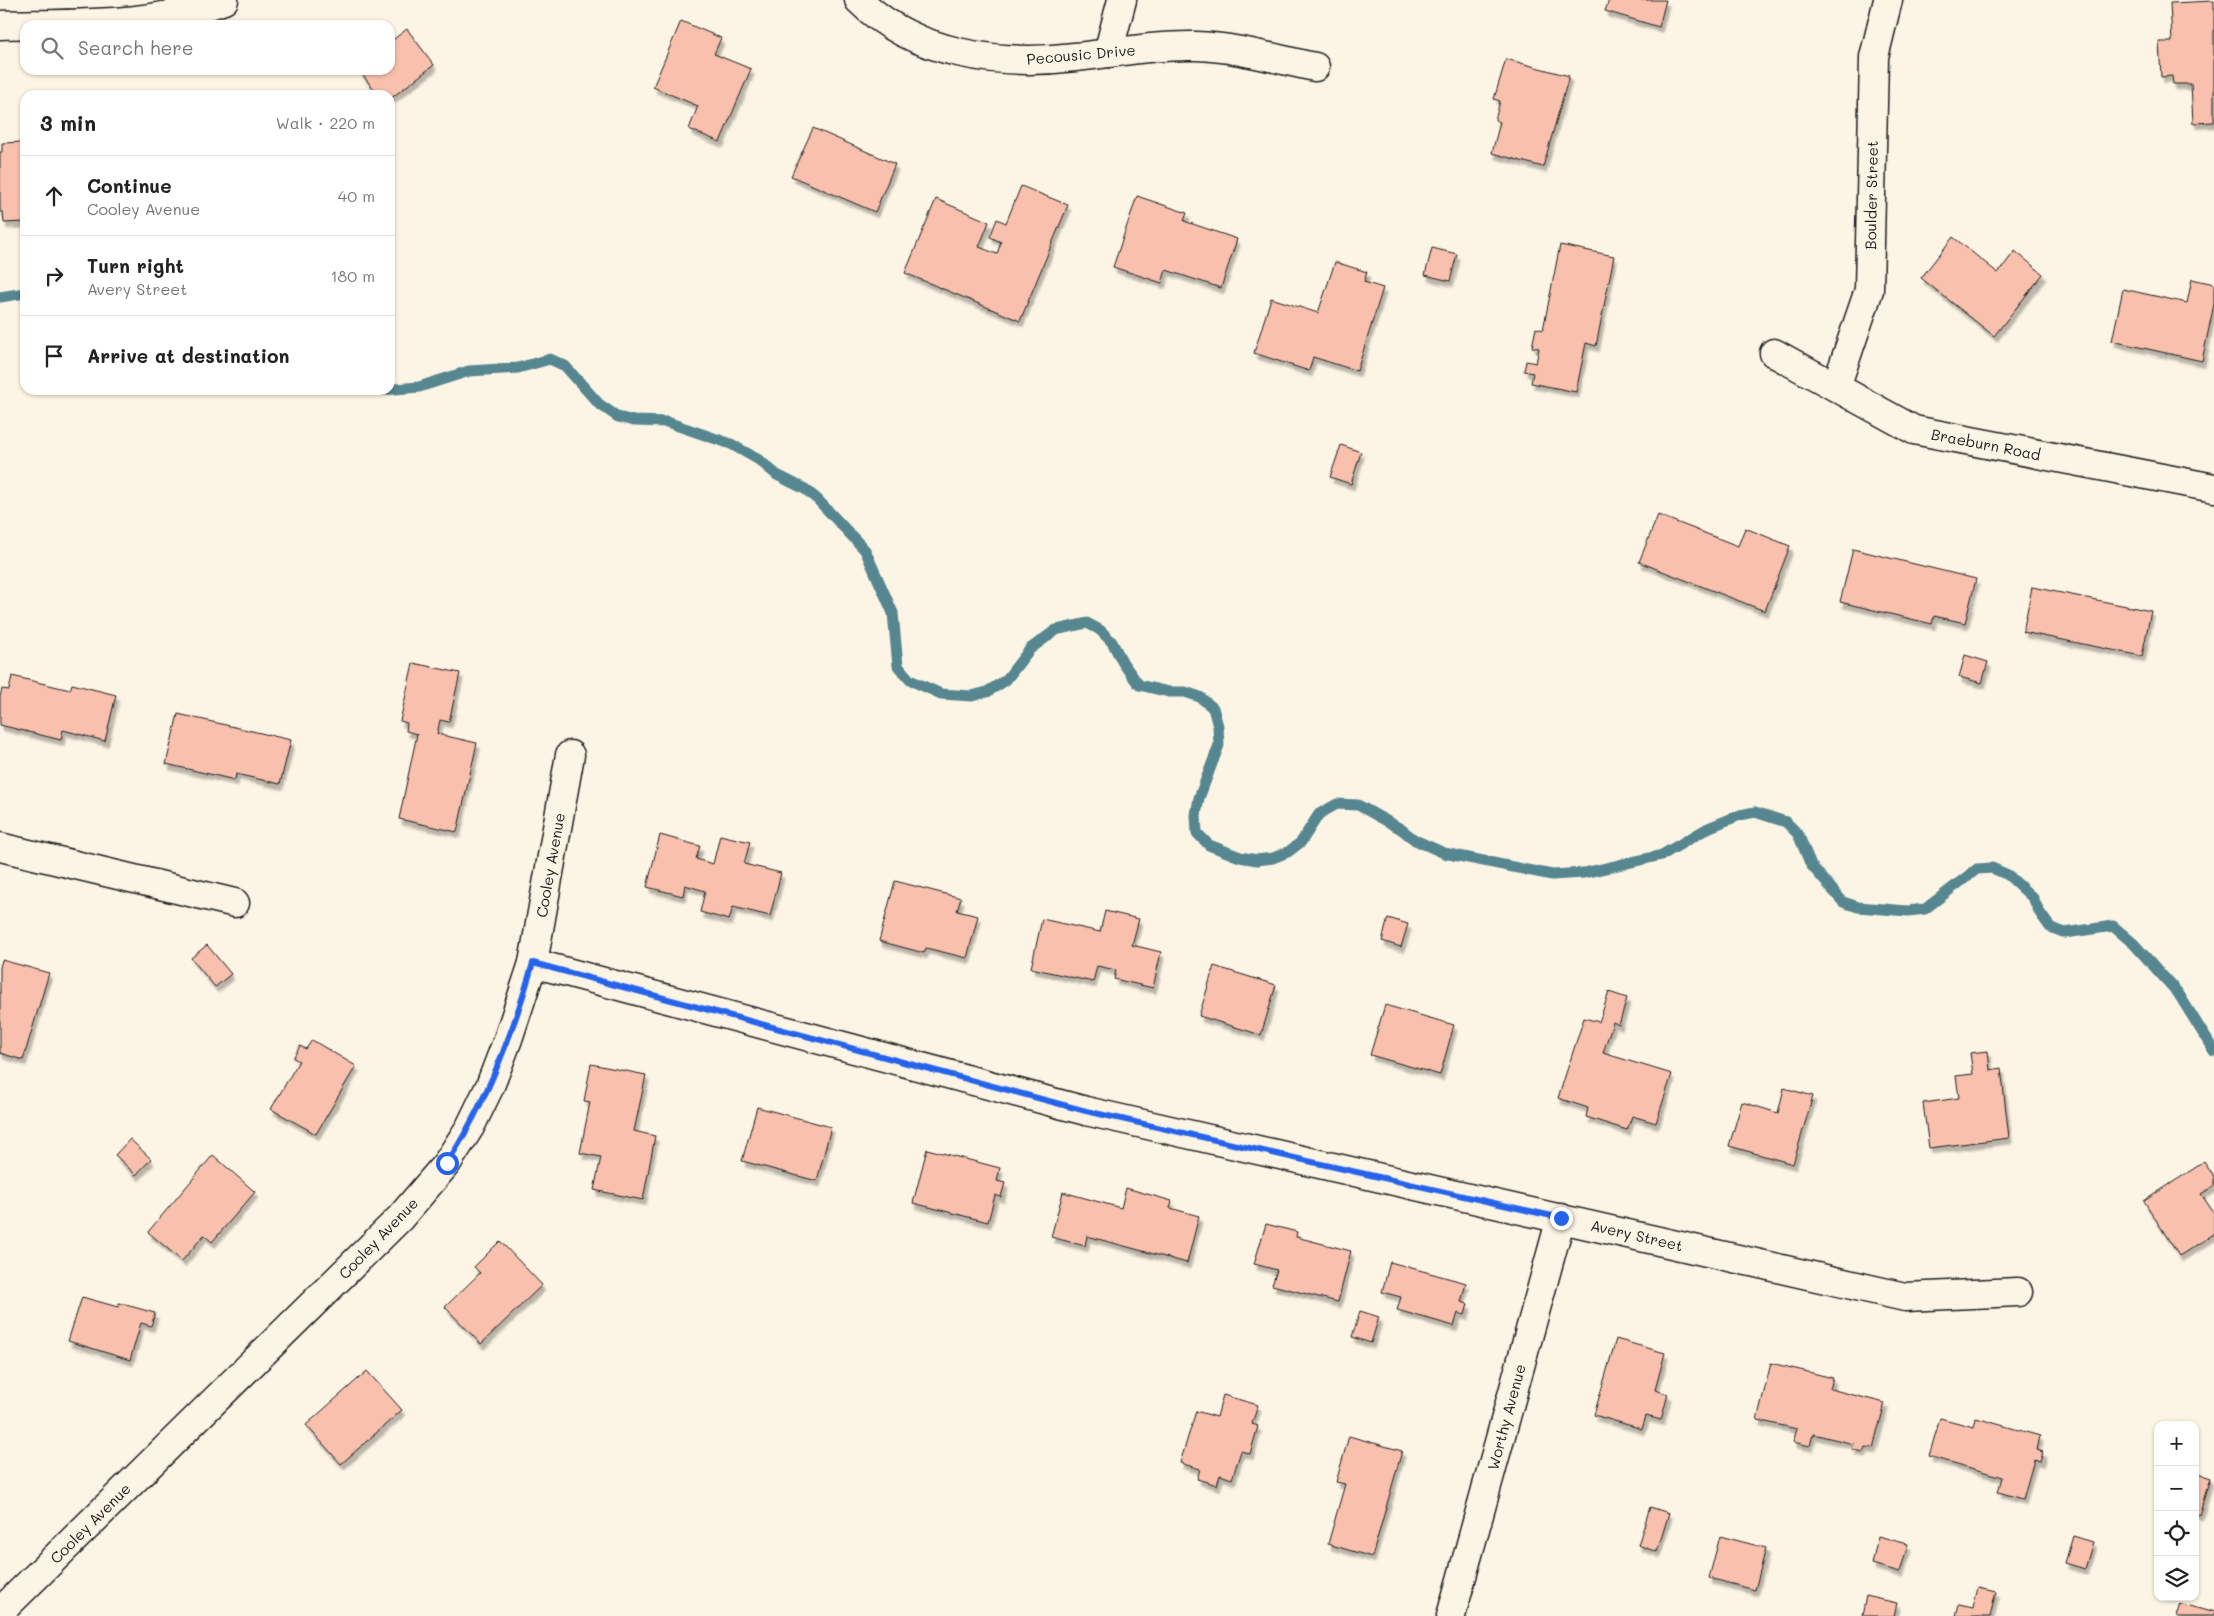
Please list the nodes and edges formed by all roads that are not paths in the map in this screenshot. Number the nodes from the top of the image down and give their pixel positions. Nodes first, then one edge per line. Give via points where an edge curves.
1 (224, 0) edge
2 (859, 0) edge
3 (1122, 0) edge
4 (1888, 0) edge
5 (141, 20) edge
6 (20, 24) edge
7 (0, 25) edge
8 (1108, 53) junction
9 (1315, 67) dead end
10 (1774, 353) dead end
11 (1836, 387) junction
12 (2214, 488) edge
13 (570, 755) dead end
14 (0, 847) edge
15 (234, 903) dead end
16 (533, 963) junction
17 (1561, 1218) junction
18 (2018, 1292) dead end
19 (0, 1612) edge
20 (1452, 1616) edge

1 - 5 street via 167,17
2 - 8 street, Pecousic Drive via 880,18 914,37 974,56 1022,60
3 - 8 street
4 - 11 street, Boulder Street via 1874,57 1869,290
6 - 7 street
8 - 9 street, Pecousic Drive via 1203,46
10 - 11 street, Braeburn Road
11 - 12 street, Braeburn Road via 1914,430
13 - 16 street, Cooley Avenue
14 - 15 street
16 - 17 street, Avery Street via 1086,1111
16 - 19 street, Cooley Avenue via 480,1109 432,1182 400,1218
17 - 18 street, Avery Street via 1905,1297
17 - 20 street, Worthy Avenue

